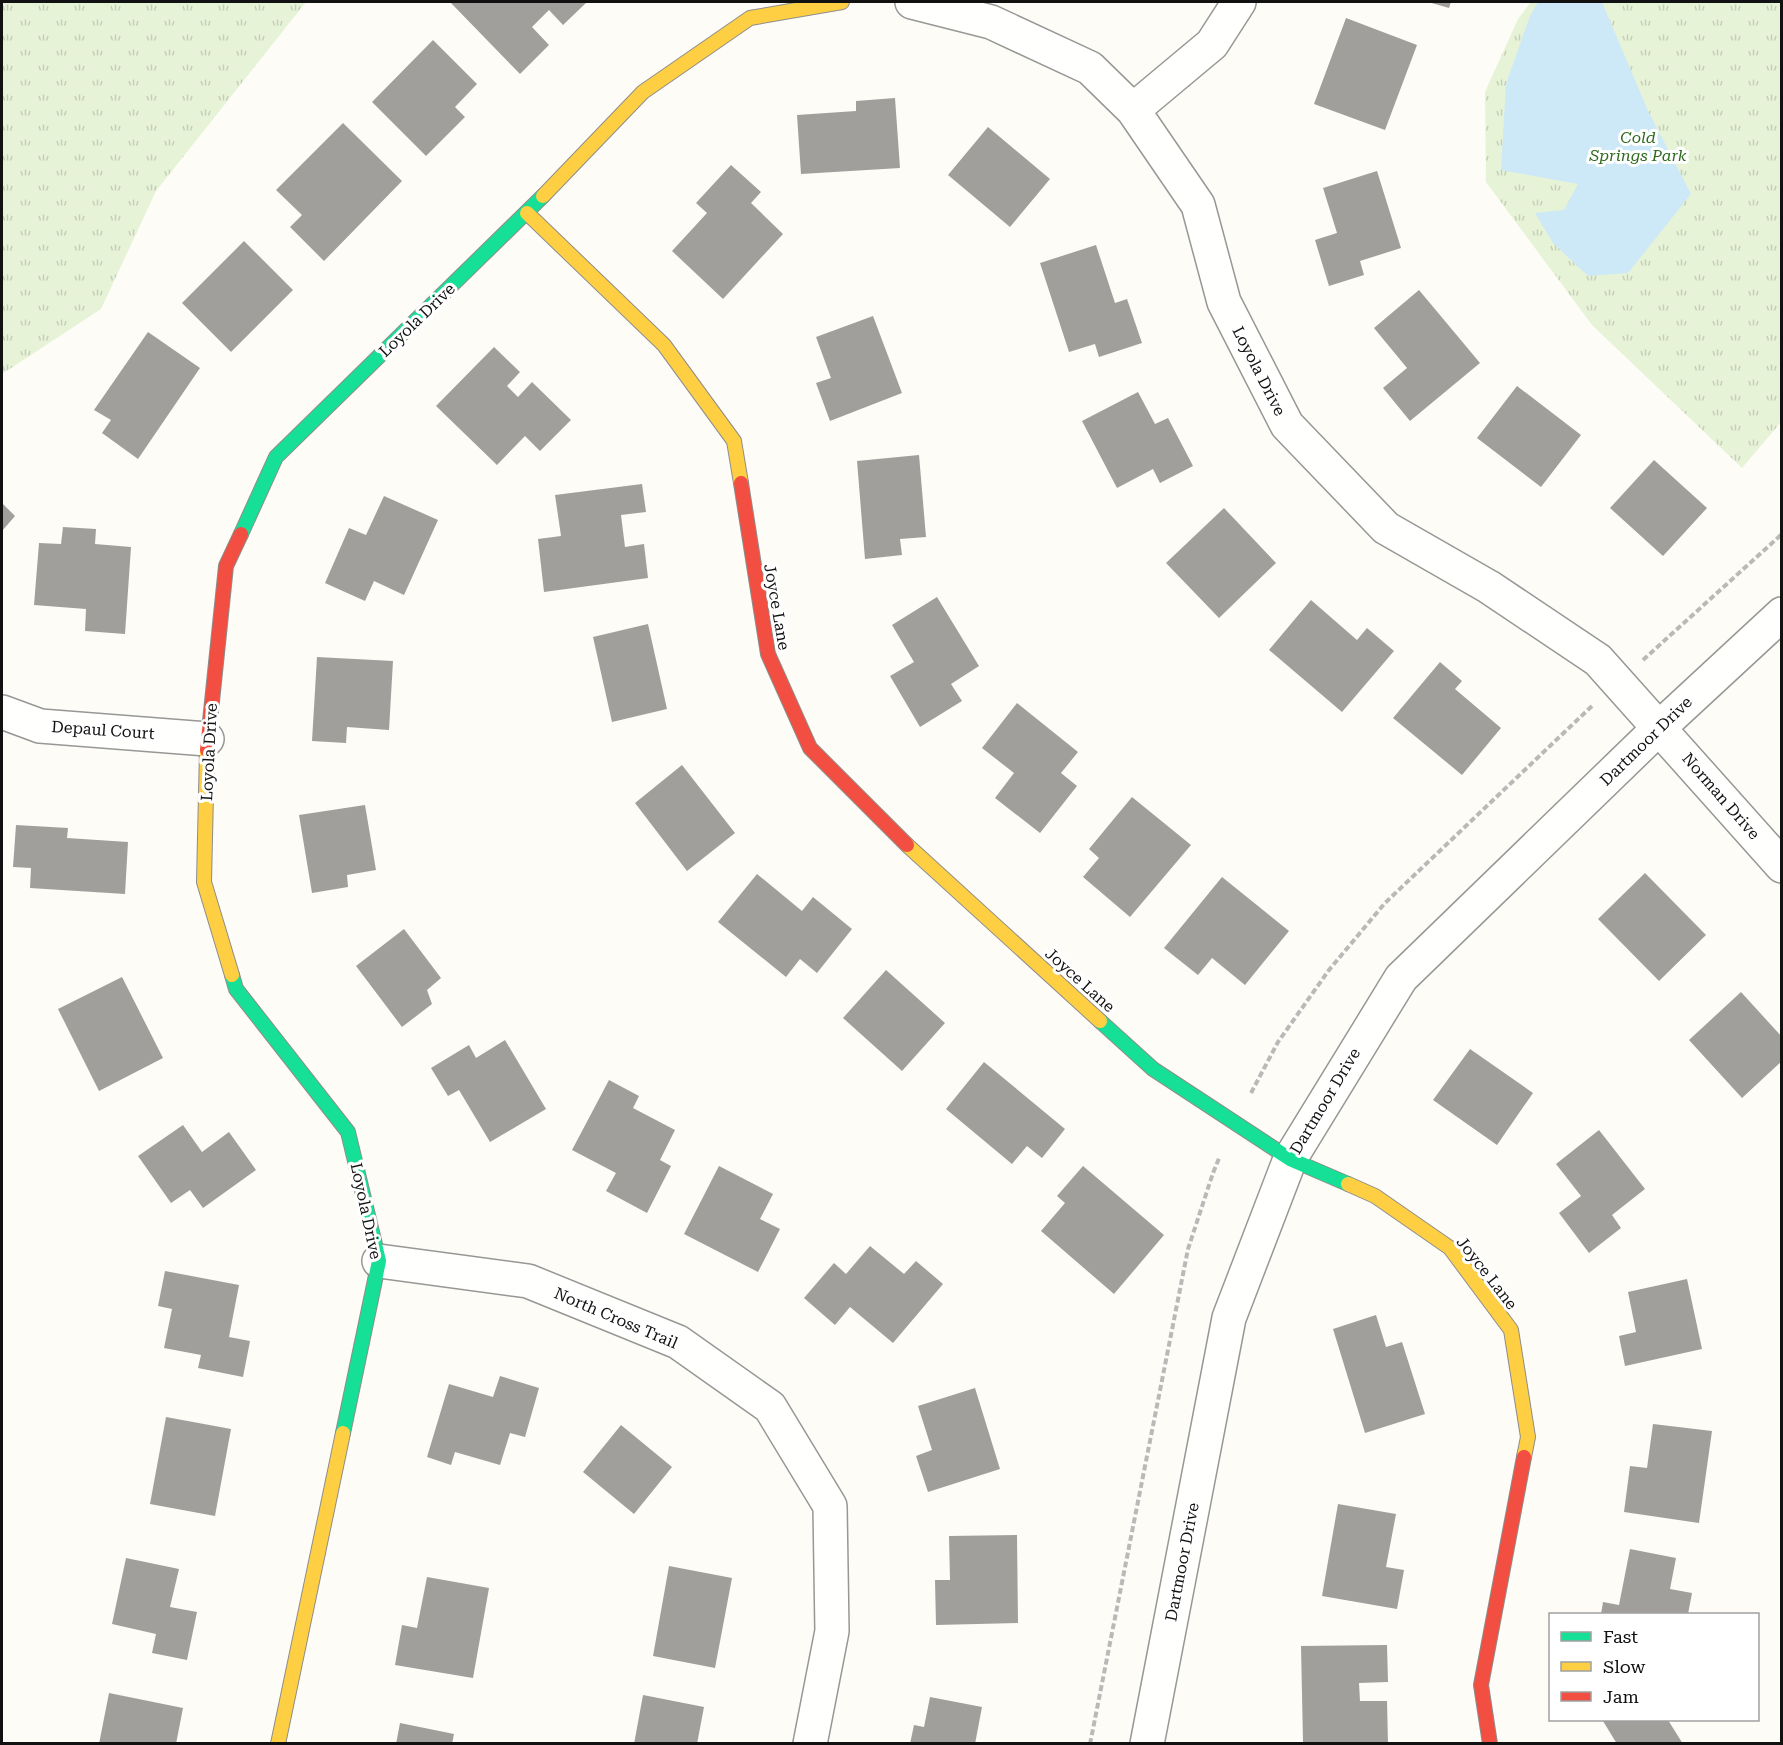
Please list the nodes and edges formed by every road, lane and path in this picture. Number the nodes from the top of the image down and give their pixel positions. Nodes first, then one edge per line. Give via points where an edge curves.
1 (842, 2) edge
2 (912, 2) edge
3 (1239, 2) edge
4 (1133, 110) junction
5 (527, 213) junction
6 (1782, 614) edge
7 (2, 712) edge
8 (1660, 727) junction
9 (207, 738) junction
10 (1782, 866) edge
11 (1290, 1159) junction
12 (379, 1261) junction
13 (278, 1743) edge
14 (810, 1743) edge
15 (1147, 1743) edge
16 (1490, 1743) edge

1 - 5 street, Loyola Drive via 750,18 643,92
2 - 4 street, Loyola Drive via 991,22 1090,68
3 - 4 street via 1212,44
4 - 8 street, Loyola Drive via 1198,205 1224,302 1287,425 1386,528 1489,587 1598,660
5 - 9 street, Loyola Drive via 276,458 226,566
5 - 11 street, Joyce Lane via 664,345 734,441 768,654 810,748 904,843 1153,1069
6 - 8 street, Dartmoor Drive
7 - 9 street, Depaul Court via 40,726
8 - 10 street, Norman Drive
8 - 11 street, Dartmoor Drive via 1401,978
9 - 12 street, Loyola Drive via 204,882 236,990 348,1132
11 - 15 street, Dartmoor Drive via 1229,1318
11 - 16 street, Joyce Lane via 1375,1196 1450,1248 1511,1330 1528,1437 1481,1685
12 - 13 street, Loyola Drive
12 - 14 street, North Cross Trail via 528,1281 678,1342 770,1407 830,1506 832,1631

